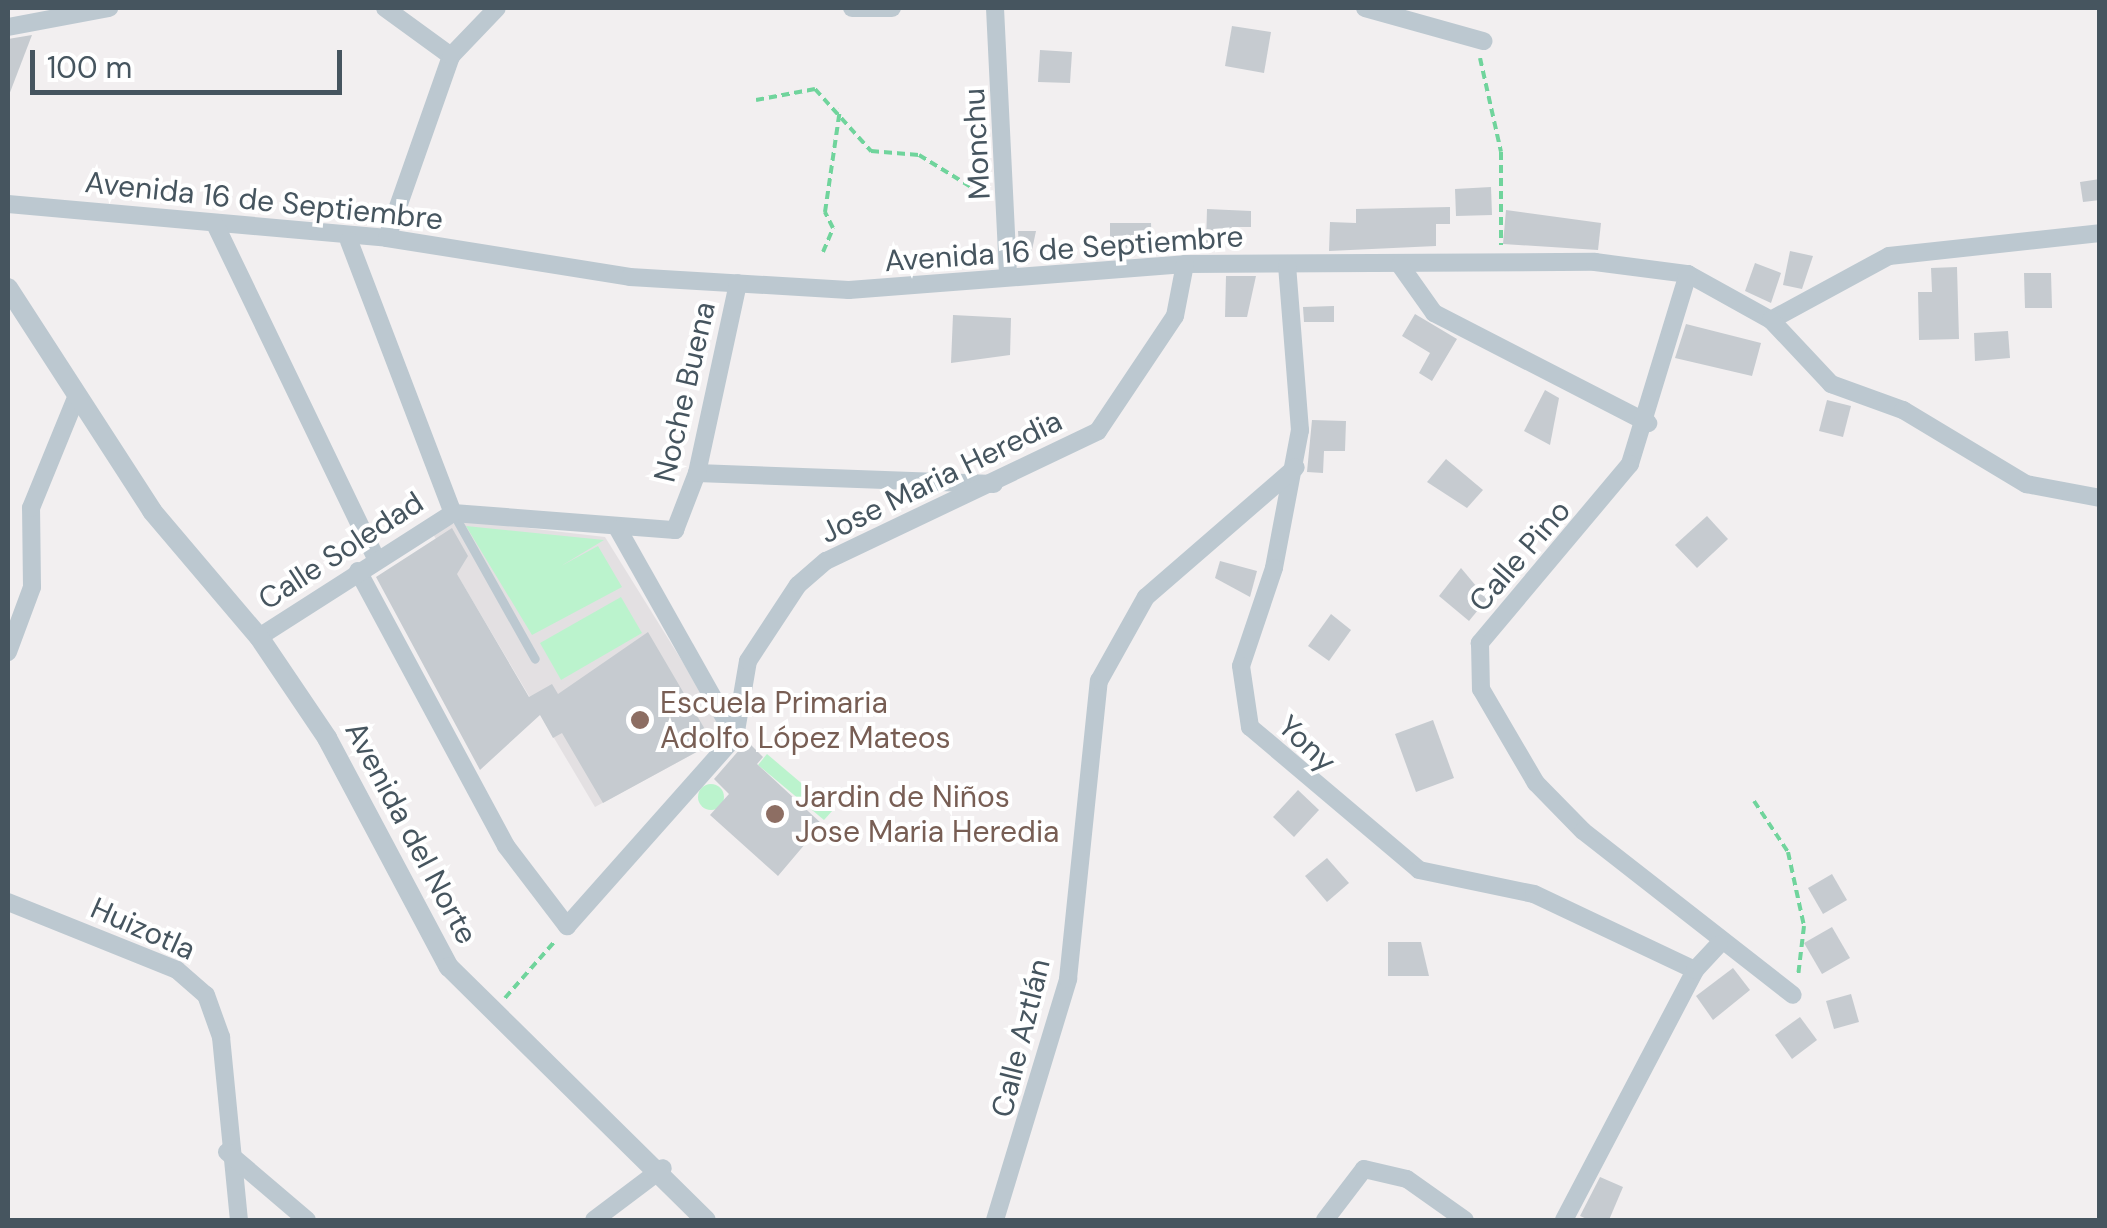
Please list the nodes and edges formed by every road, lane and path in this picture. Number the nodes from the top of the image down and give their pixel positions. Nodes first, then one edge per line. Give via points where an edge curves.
1 (109, 8) edge
2 (385, 8) edge
3 (497, 8) edge
4 (852, 8) edge
5 (892, 8) edge
6 (996, 8) edge
7 (1364, 8) edge
8 (8, 27) edge
9 (1483, 41) joint
10 (451, 56) junction
11 (756, 100) dead end
12 (840, 109) junction
13 (8, 204) edge
14 (1008, 211) junction
15 (216, 226) junction
16 (2100, 233) edge
17 (387, 238) junction
18 (349, 241) junction
19 (822, 252) dead end
20 (1502, 260) junction
21 (1185, 264) junction
22 (1287, 265) junction
23 (1400, 265) junction
24 (1688, 274) junction
25 (1008, 277) junction
26 (738, 283) junction
27 (8, 288) edge
28 (1772, 320) junction
29 (76, 398) junction
30 (1648, 423) junction
31 (1297, 466) junction
32 (698, 473) junction
33 (1000, 484) junction
34 (2100, 498) edge
35 (453, 512) junction
36 (618, 529) junction
37 (374, 557) junction
38 (358, 571) junction
39 (259, 637) junction
40 (8, 652) edge
41 (535, 659) dead end
42 (735, 737) junction
43 (1754, 801) dead end
44 (8, 902) edge
45 (567, 926) junction
46 (1719, 944) junction
47 (1696, 970) junction
48 (1793, 995) joint
49 (491, 1013) junction
50 (227, 1152) junction
51 (662, 1168) junction
52 (240, 1220) edge
53 (307, 1220) edge
54 (594, 1220) edge
55 (706, 1220) edge
56 (995, 1220) edge
57 (1325, 1220) edge
58 (1465, 1220) edge
59 (1564, 1220) edge

1 - 8 street
2 - 10 street
3 - 10 street
4 - 5 street
6 - 14 street, Monchu
7 - 9 street
9 - 20 path via 1501,152
10 - 17 street
11 - 12 path via 806,87
12 - 14 path via 871,151 920,155
12 - 19 path via 825,212 833,228
13 - 15 street, Avenida 16 de Septiembre
14 - 25 street, Monchu
15 - 18 street, Avenida 16 de Septiembre
15 - 37 street
16 - 28 street via 1889,256
17 - 18 street, Avenida 16 de Septiembre
17 - 26 street, Avenida 16 de Septiembre via 630,278
18 - 35 street
20 - 23 street, Avenida 16 de Septiembre
20 - 24 street, Avenida 16 de Septiembre
21 - 22 street, Avenida 16 de Septiembre
21 - 25 street, Avenida 16 de Septiembre
21 - 33 street, Jose Maria Heredia via 1174,316 1098,431
22 - 23 street, Avenida 16 de Septiembre
22 - 31 street, Yony
23 - 30 street via 1434,313
24 - 28 street, Avenida 16 de Septiembre
24 - 30 street, Calle Pino
25 - 26 street, Avenida 16 de Septiembre via 849,290
26 - 32 street, Noche Buena
27 - 29 street, Avenida del Norte
28 - 34 street, Avenida 16 de Septiembre via 1830,384 1903,410 2026,484
29 - 39 street, Avenida del Norte via 152,511
29 - 40 street via 31,508 32,587
30 - 46 street, Calle Pino via 1604,502 1480,643 1487,704 1536,783
31 - 47 street, Yony via 1241,666 1244,712 1263,744 1419,870 1534,894
31 - 56 street, Calle Aztlán via 1146,597 1099,681 1068,979
32 - 33 street
32 - 36 street, Noche Buena via 676,530
33 - 42 street, Jose Maria Heredia via 826,560 798,586 748,661
35 - 36 street
35 - 37 street, Calle Soledad
35 - 41 lane
36 - 42 street
37 - 38 street, Calle Soledad
38 - 39 street, Calle Soledad
38 - 45 street via 506,846
39 - 49 street, Avenida del Norte via 352,778 419,923
42 - 45 street
43 - 48 path via 1788,852 1804,926
44 - 50 street, Huizotla via 196,982 220,1038
45 - 49 path
46 - 47 street
46 - 48 street, Calle Pino
47 - 59 street
49 - 51 street, Avenida del Norte
50 - 52 street, Huizotla
50 - 53 street
51 - 54 street
51 - 55 street, Avenida del Norte
57 - 58 street via 1364,1169 1408,1179

